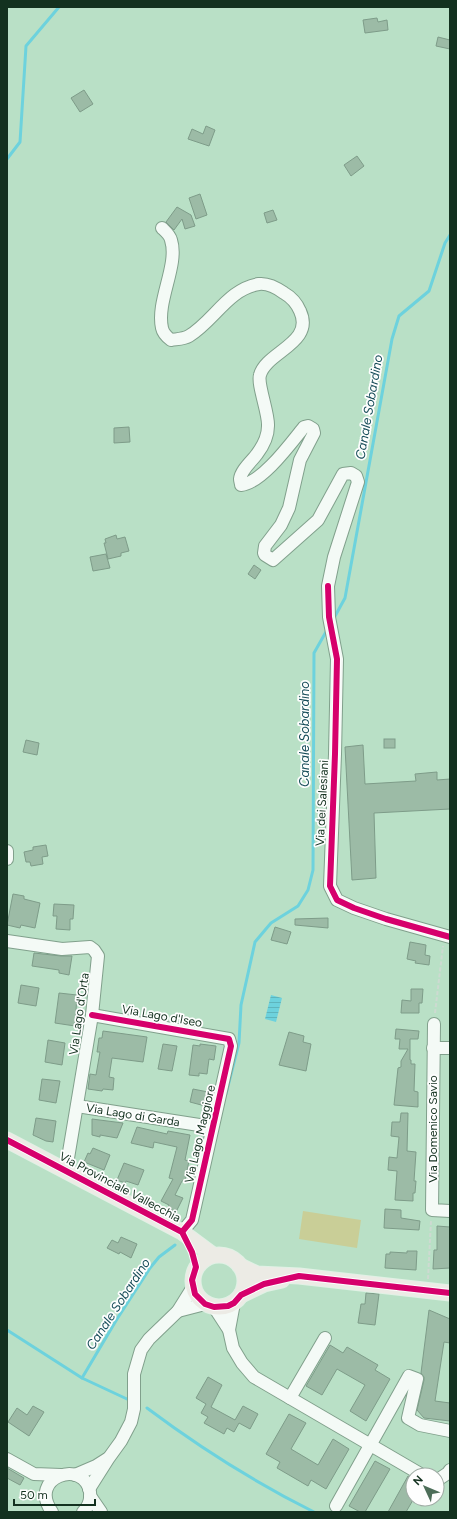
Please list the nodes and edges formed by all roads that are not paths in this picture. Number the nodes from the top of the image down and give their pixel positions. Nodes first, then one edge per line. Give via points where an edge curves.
1 (162, 228) dead end
2 (7, 851) edge
3 (7, 859) edge
4 (447, 936) edge
5 (7, 941) edge
6 (92, 1015) junction
7 (434, 1024) road end
8 (229, 1039) joint
9 (433, 1048) junction
10 (450, 1048) edge
11 (76, 1106) junction
12 (212, 1127) junction
13 (7, 1140) edge
14 (66, 1170) junction
15 (450, 1211) edge
16 (182, 1232) junction
17 (213, 1255) junction
18 (240, 1266) junction
19 (196, 1267) junction
20 (299, 1276) junction
21 (193, 1287) junction
22 (450, 1293) edge
23 (238, 1299) junction
24 (210, 1305) junction
25 (178, 1311) junction
26 (229, 1330) junction
27 (325, 1338) dead end
28 (290, 1398) junction
29 (450, 1431) edge
30 (370, 1444) junction
31 (7, 1459) edge
32 (108, 1459) junction
33 (409, 1467) edge
34 (34, 1474) junction
35 (61, 1475) junction
36 (75, 1475) junction
37 (90, 1493) junction
38 (45, 1498) junction
39 (336, 1506) dead end
40 (52, 1512) edge
41 (83, 1512) edge
42 (101, 1512) edge

1 - 4 street, Via dei Salesiani via 171,238 173,246 162,312 162,328 172,340 189,337 235,294 250,286 272,286 286,294 301,313 303,320 296,338 264,366 259,376 269,426 265,441 240,478 241,485 248,484 274,463 304,427 313,429 314,433 300,460 289,508 281,525 265,546 265,555 273,560 318,520 343,474 351,473 356,476 358,482 334,557 328,586 337,659 330,886 337,900 354,908
2 - 3 street
5 - 6 street, Via Lago d'Orta via 62,949 94,950 98,956
6 - 8 street, Via Lago d'Iseo
6 - 11 street, Via Lago d'Orta
7 - 9 street, Via Domenico Savio
8 - 12 street, Via Lago Maggiore via 231,1046
9 - 10 street
9 - 15 street, Via Domenico Savio via 432,1210
11 - 12 street, Via Lago di Garda
11 - 14 street, Via Lago d'Orta
12 - 16 street, Via Lago Maggiore via 192,1220
13 - 14 main road, Via Provinciale Vallecchia
14 - 16 main road, Via Provinciale Vallecchia
16 - 17 main road, Via Provinciale Vallecchia
16 - 19 main road, Via Provinciale Vallecchia
17 - 18 main road, Via Provinciale Vallecchia via 228,1256
17 - 19 main road
18 - 20 main road, Via Provinciale Vallecchia via 257,1274
18 - 23 main road via 245,1280
19 - 21 main road, Via Provinciale Vallecchia via 193,1273
20 - 22 main road, Via Provinciale Vallecchia
20 - 23 main road, Via Provinciale Vallecchia via 264,1284
21 - 24 main road via 199,1299
21 - 25 street
23 - 24 main road, Via Provinciale Vallecchia via 222,1308
23 - 26 street
24 - 25 street
24 - 26 street
25 - 32 street via 141,1350 134,1374 134,1409 131,1422 121,1442
26 - 28 street via 236,1353 254,1377
27 - 28 street
28 - 30 street
29 - 30 street via 420,1425 408,1418 417,1379 408,1376
30 - 33 street
30 - 39 street
31 - 34 street
32 - 36 street
32 - 37 street
34 - 35 street
34 - 38 street
35 - 36 street
35 - 38 street via 49,1484
36 - 37 street via 86,1483
37 - 41 street via 89,1503
37 - 42 street
38 - 40 street

